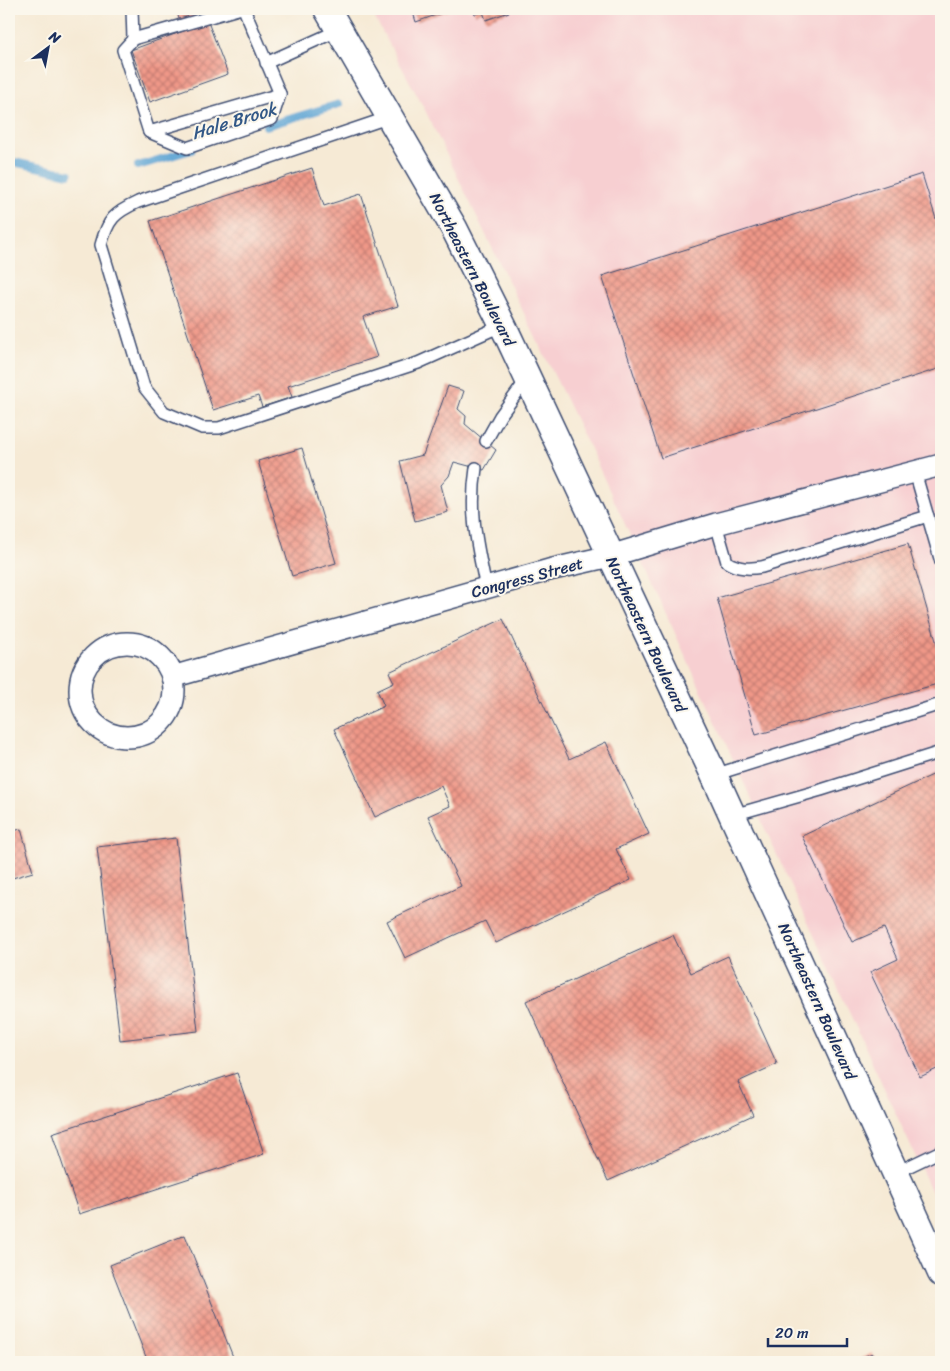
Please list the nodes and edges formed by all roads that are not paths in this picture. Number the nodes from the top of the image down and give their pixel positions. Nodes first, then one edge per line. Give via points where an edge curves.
1 (133, 9) edge
2 (238, 9) edge
3 (244, 9) edge
4 (333, 19) edge
5 (132, 39) junction
6 (266, 63) junction
7 (280, 94) junction
8 (390, 117) junction
9 (149, 132) junction
10 (503, 325) junction
11 (527, 379) junction
12 (486, 442) dead end
13 (941, 465) edge
14 (476, 468) dead end
15 (915, 472) junction
16 (928, 516) junction
17 (716, 524) junction
18 (610, 556) junction
19 (941, 562) edge
20 (486, 588) junction
21 (172, 677) junction
22 (941, 704) edge
23 (941, 752) edge
24 (714, 775) junction
25 (732, 815) junction
26 (941, 1151) edge
27 (895, 1172) junction
28 (941, 1273) edge

1 - 5 lane
2 - 5 lane
3 - 6 lane
4 - 6 lane
4 - 8 street, Northeastern Boulevard
5 - 9 lane via 123,50
6 - 7 lane
7 - 9 lane
7 - 9 lane via 272,119 187,148
8 - 10 street, Northeastern Boulevard via 454,228
8 - 10 lane via 118,211 106,226 101,245 144,387 164,412 202,428 219,428 418,363
10 - 11 street, Northeastern Boulevard
11 - 12 lane
11 - 18 street, Northeastern Boulevard
13 - 15 street, Congress Street
14 - 20 lane via 472,496 474,528
15 - 16 lane
15 - 17 street, Congress Street
16 - 17 lane via 751,568 727,562
16 - 19 lane
17 - 18 street, Congress Street
18 - 20 street, Congress Street
18 - 24 street, Northeastern Boulevard
20 - 21 street, Congress Street
21 - 21 street via 163,659 152,650 134,644 114,646 96,655 88,666 82,679 82,701 92,720 103,730 118,736 140,735 156,727 167,715 174,694
22 - 24 lane
23 - 25 lane
24 - 25 street, Northeastern Boulevard
25 - 27 street, Northeastern Boulevard
26 - 27 lane
27 - 28 street, Northeastern Boulevard

